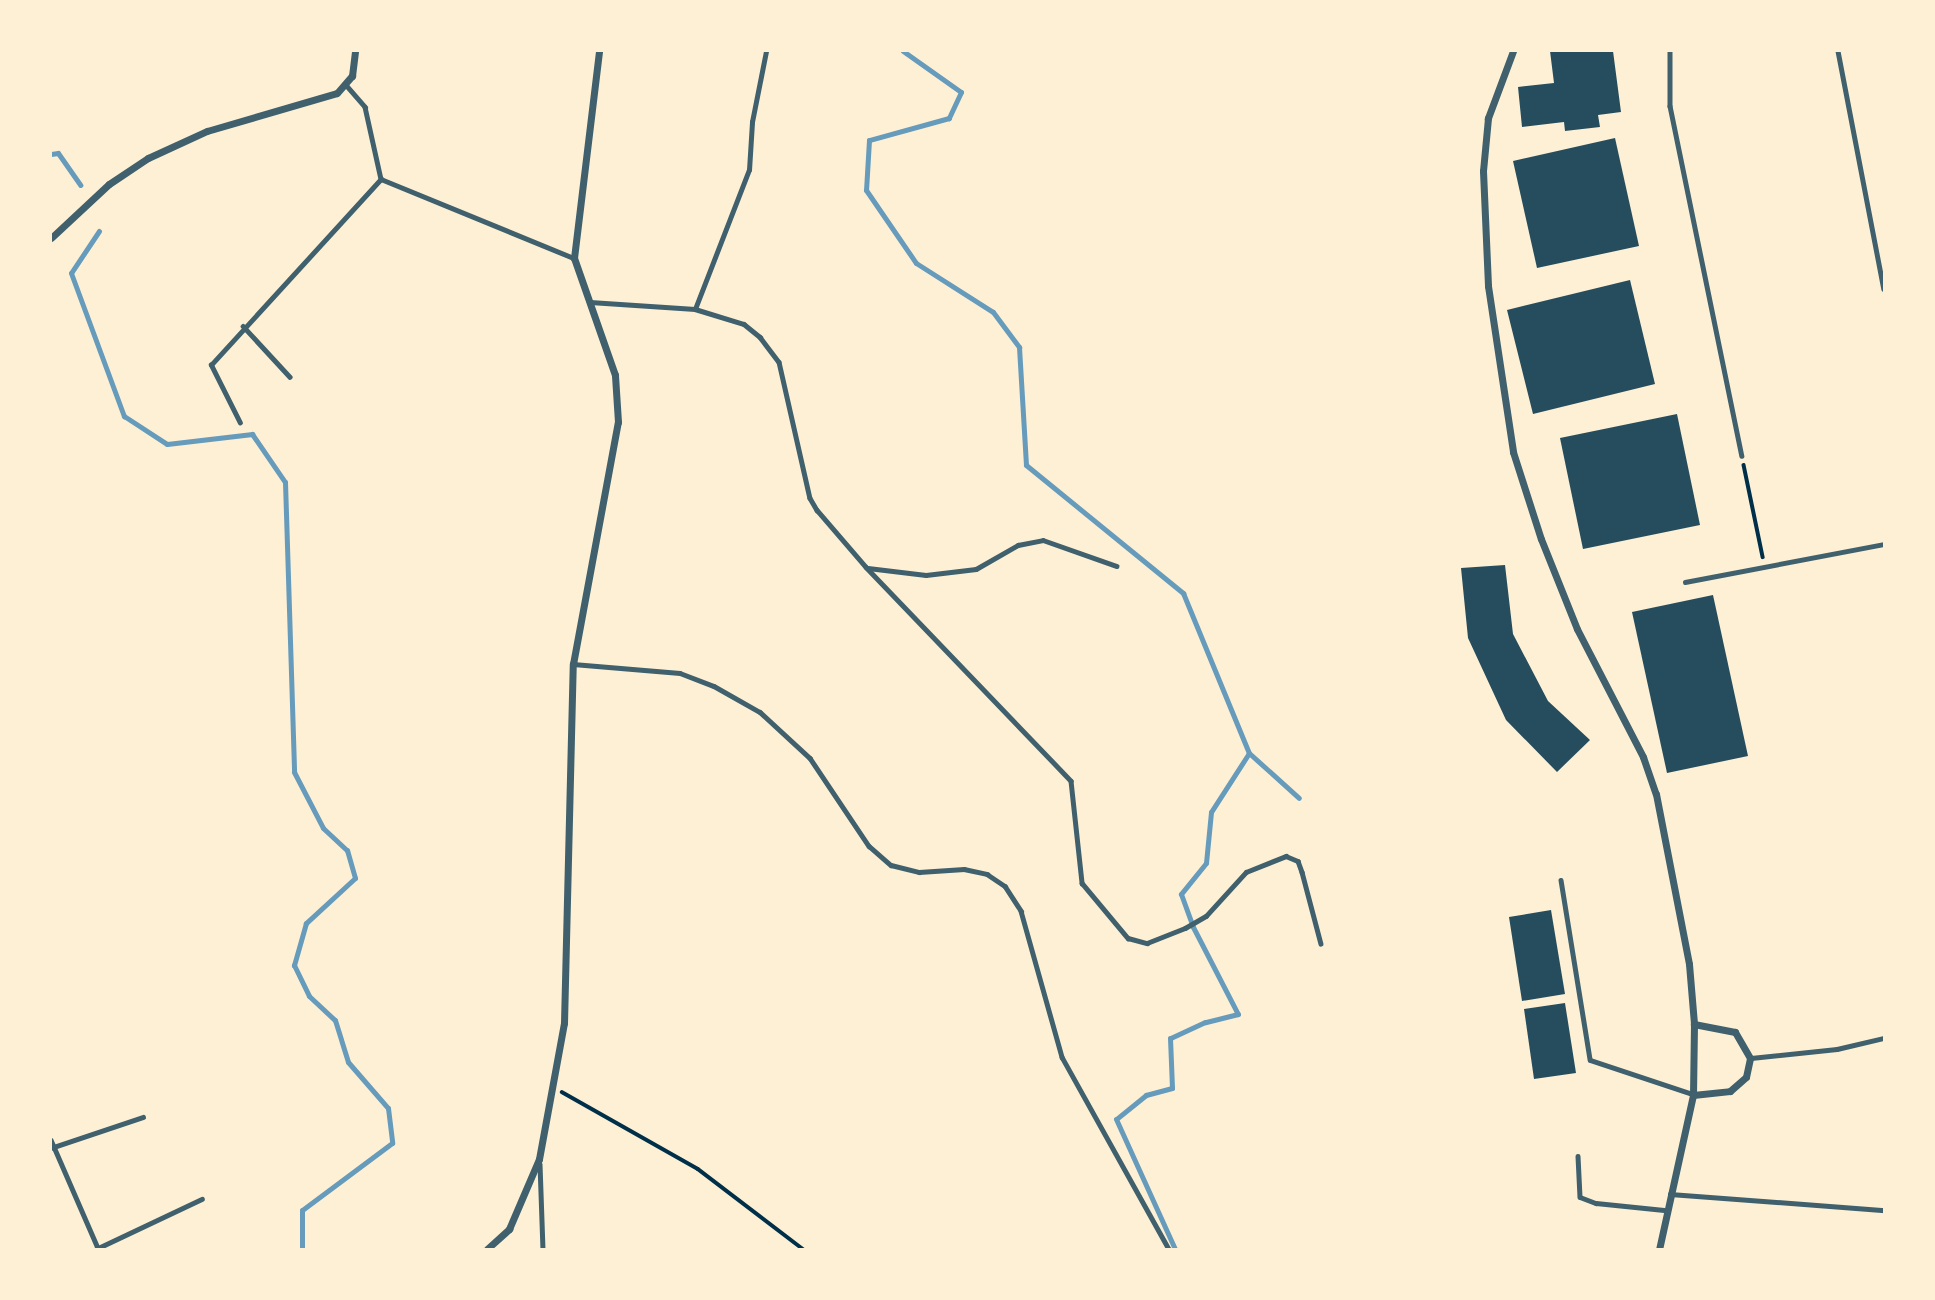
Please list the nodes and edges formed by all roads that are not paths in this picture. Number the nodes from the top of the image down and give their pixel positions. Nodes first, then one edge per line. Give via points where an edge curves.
1 (355, 51) edge
2 (599, 51) edge
3 (766, 51) edge
4 (1513, 51) edge
5 (1670, 51) edge
6 (1838, 51) edge
7 (347, 86) junction
8 (382, 179) junction
9 (51, 238) edge
10 (574, 258) junction
11 (1884, 289) edge
12 (590, 302) junction
13 (695, 310) junction
14 (243, 326) junction
15 (290, 377) dead end
16 (240, 423) dead end
17 (1742, 456) road end
18 (1884, 544) edge
19 (1117, 566) dead end
20 (866, 567) junction
21 (1685, 582) dead end
22 (573, 664) junction
23 (1561, 880) dead end
24 (1321, 943) dead end
25 (1694, 1024) junction
26 (1884, 1038) edge
27 (1750, 1058) junction
28 (1693, 1095) junction
29 (143, 1117) dead end
30 (51, 1140) edge
31 (52, 1147) edge
32 (1578, 1156) dead end
33 (539, 1159) junction
34 (1669, 1194) junction
35 (202, 1199) dead end
36 (1664, 1210) junction
37 (1884, 1210) edge
38 (97, 1249) edge
39 (487, 1249) edge
40 (542, 1249) edge
41 (1169, 1249) edge
42 (1659, 1249) edge

1 - 7 street
2 - 10 street
3 - 13 lane via 752,122 749,170
4 - 25 street via 1488,118 1483,171 1488,286 1511,439 1541,539 1577,629 1643,757 1657,794 1689,964
5 - 17 lane via 1670,106
6 - 11 lane
7 - 8 lane via 365,107
7 - 9 street via 325,97 207,131 148,158 109,184
8 - 10 lane
8 - 14 lane
10 - 12 street
12 - 13 lane
12 - 22 street via 615,375 618,422
13 - 20 lane via 744,324 779,362 810,498
14 - 15 lane
14 - 16 lane via 211,365
18 - 21 lane
19 - 20 lane via 1043,540 1018,545 976,569 926,575
20 - 24 lane via 1072,781 1082,883 1128,938 1147,943 1185,928 1206,916 1246,873 1286,856 1298,861 1303,872
22 - 33 street via 564,1023
22 - 41 lane via 680,673 714,686 760,712 810,758 869,846 891,865 919,872 964,869 987,874 1005,886 1021,911 1062,1057
23 - 28 lane via 1590,1060
25 - 27 street via 1735,1032
25 - 28 street
26 - 27 lane via 1825,1051
27 - 28 street via 1745,1077 1730,1091
28 - 34 street
29 - 31 lane
30 - 31 lane
31 - 38 lane
32 - 36 lane via 1580,1197
33 - 39 street via 509,1229
33 - 40 lane
34 - 36 street
34 - 37 lane
35 - 38 lane
36 - 42 street

